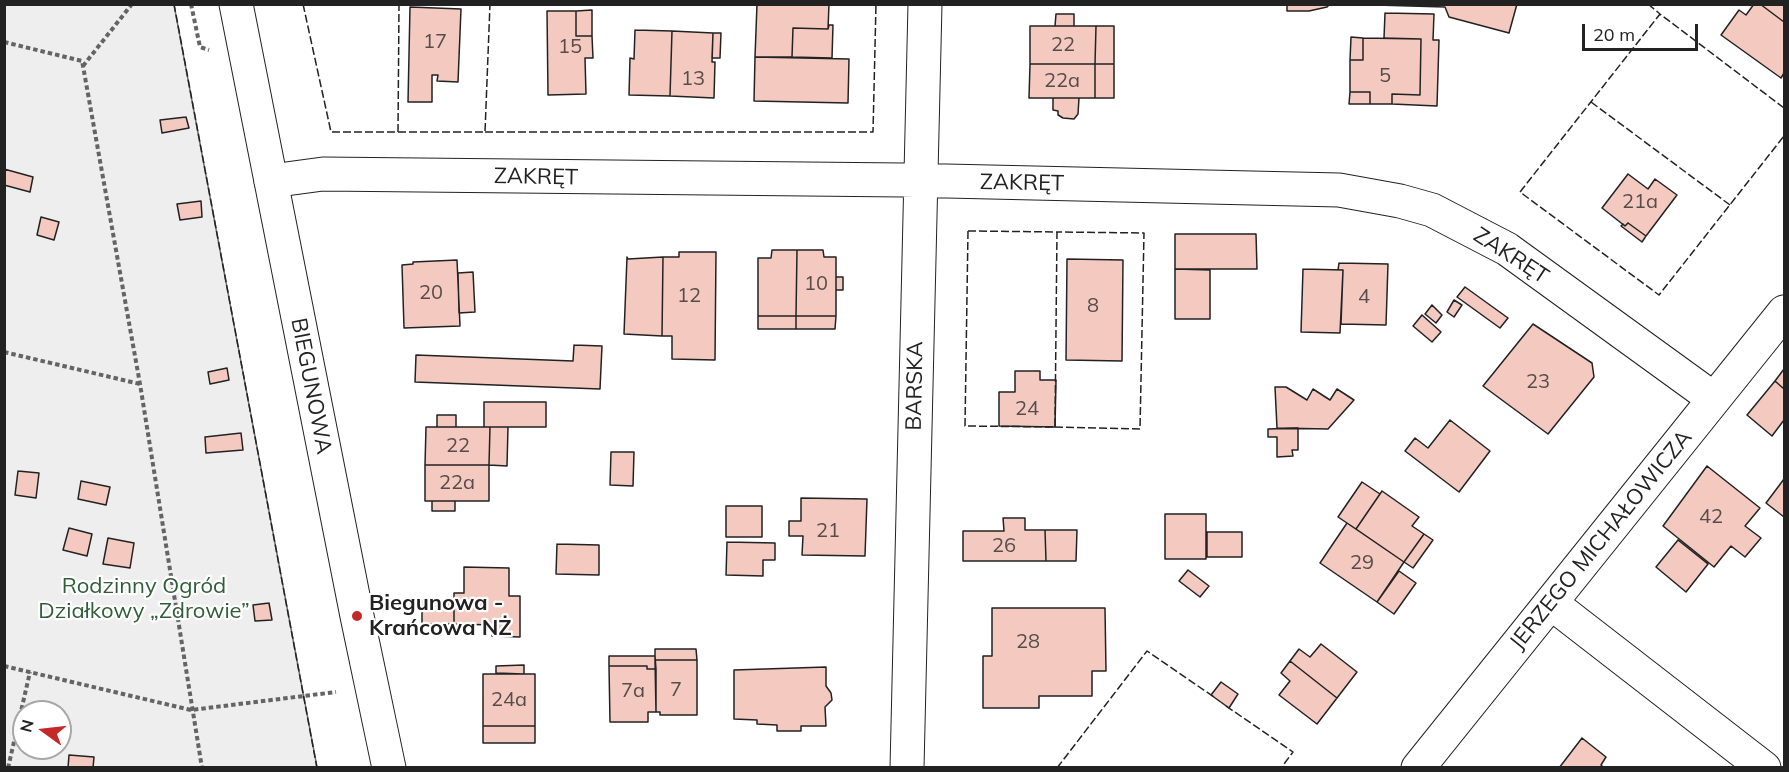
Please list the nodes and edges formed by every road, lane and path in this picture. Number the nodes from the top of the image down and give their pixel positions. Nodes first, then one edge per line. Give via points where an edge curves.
1 (132, 4) edge
2 (236, 4) edge
3 (925, 4) edge
4 (4, 42) edge
5 (83, 66) junction
6 (271, 181) junction
7 (920, 181) junction
8 (1785, 312) edge
9 (4, 352) edge
10 (141, 384) junction
11 (1714, 399) junction
12 (1551, 603) junction
13 (4, 666) edge
14 (30, 672) junction
15 (304, 697) dead end
16 (191, 710) junction
17 (8, 768) edge
18 (201, 768) edge
19 (389, 768) edge
20 (907, 768) edge
21 (1418, 768) edge
22 (1764, 768) edge

1 - 5 path
2 - 6 street, BIEGUNOWA
3 - 7 street, BARSKA
4 - 5 path via 82,61
5 - 10 path
6 - 7 street, ZAKRĘT via 323,174
6 - 19 street, BIEGUNOWA
7 - 11 street, ZAKRĘT via 1339,190 1400,201 1432,210 1507,249
7 - 20 street, BARSKA
8 - 11 street, JERZEGO MICHAŁOWICZA
9 - 10 path
10 - 16 path
11 - 12 street, JERZEGO MICHAŁOWICZA
12 - 21 street, JERZEGO MICHAŁOWICZA
12 - 22 street
13 - 14 path
14 - 16 path
14 - 17 path
15 - 16 path
16 - 18 path

